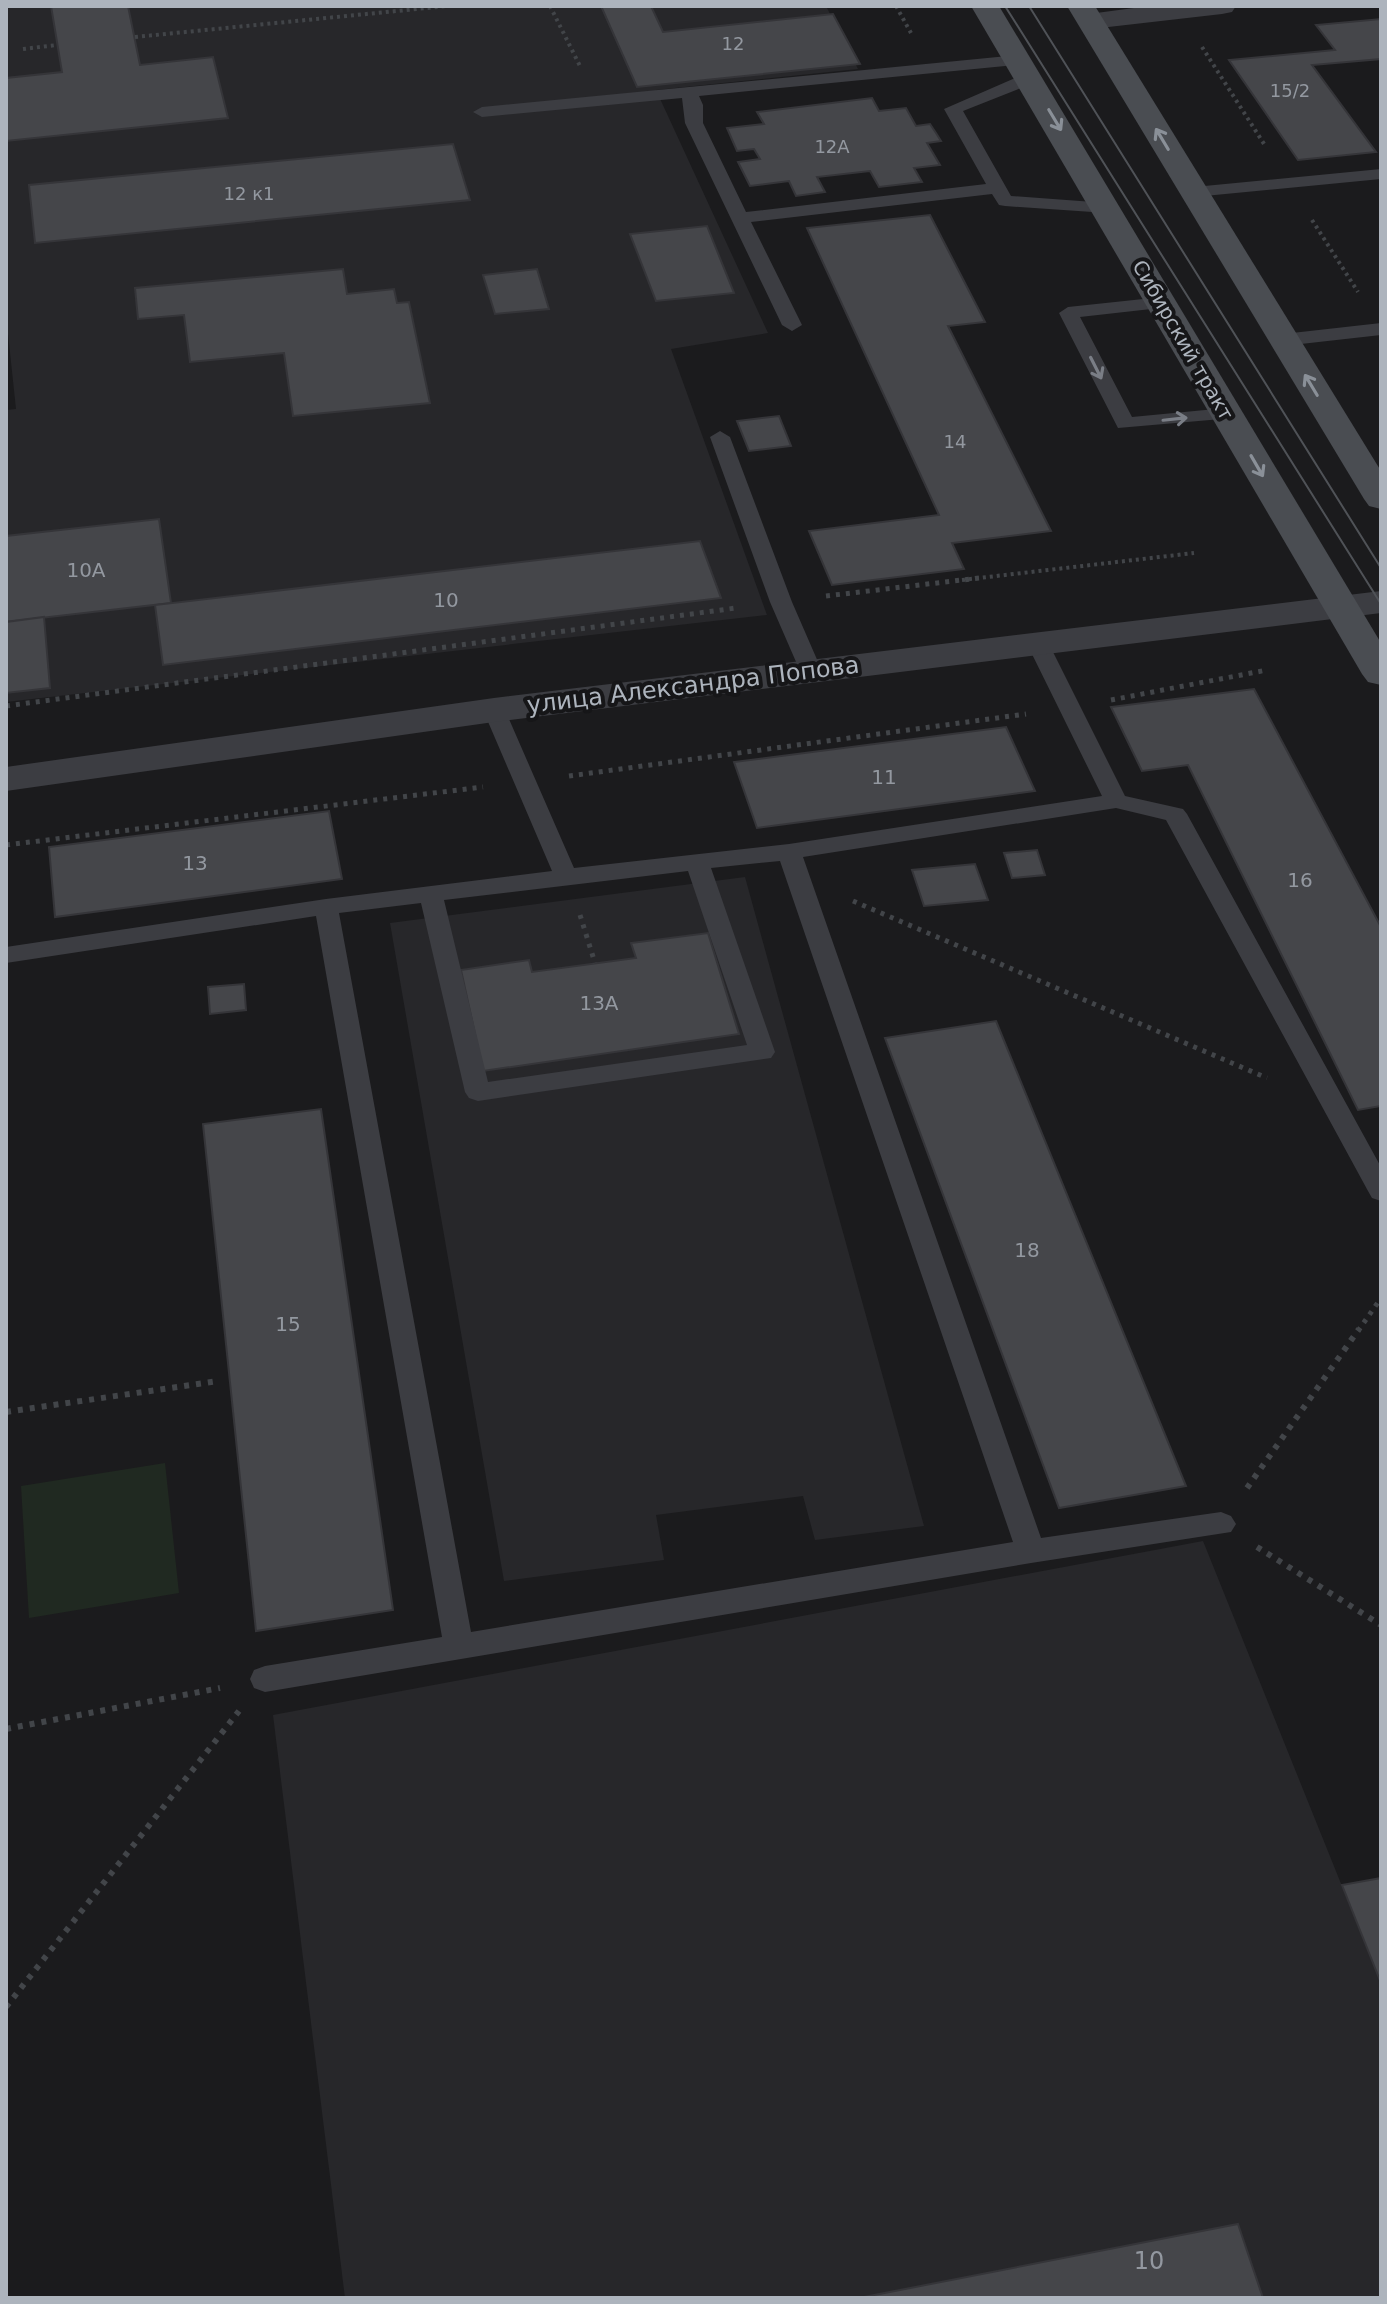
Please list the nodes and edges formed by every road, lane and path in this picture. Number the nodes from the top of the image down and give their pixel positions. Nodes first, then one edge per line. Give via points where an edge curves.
1 (447, 6) edge
2 (550, 6) edge
3 (985, 6) edge
4 (1222, 6) edge
5 (1086, 14) edge
6 (135, 37) dead end
7 (57, 45) dead end
8 (23, 49) dead end
9 (1025, 69) junction
10 (688, 92) junction
11 (597, 101) junction
12 (482, 112) dead end
13 (1381, 174) edge
14 (997, 188) junction
15 (1194, 192) junction
16 (1107, 208) junction
17 (740, 218) junction
18 (1162, 303) junction
19 (792, 325) dead end
20 (1381, 329) edge
21 (1283, 340) junction
22 (1226, 414) junction
23 (720, 437) dead end
24 (1381, 499) edge
25 (1194, 553) dead end
26 (781, 602) junction
27 (1381, 602) edge
28 (1341, 607) junction
29 (1038, 644) junction
30 (1267, 670) dead end
31 (811, 671) junction
32 (1381, 674) edge
33 (6, 706) edge
34 (1073, 708) junction
35 (494, 710) junction
36 (6, 779) edge
37 (524, 782) junction
38 (1116, 801) junction
39 (6, 845) edge
40 (789, 852) junction
41 (697, 862) junction
42 (566, 877) junction
43 (431, 894) junction
44 (326, 907) junction
45 (578, 911) dead end
46 (6, 955) edge
47 (595, 963) dead end
48 (1337, 1107) junction
49 (1381, 1191) edge
50 (1381, 1298) edge
51 (218, 1381) dead end
52 (6, 1412) edge
53 (1221, 1524) junction
54 (1031, 1551) junction
55 (1381, 1625) edge
56 (459, 1648) junction
57 (265, 1679) junction
58 (6, 1729) edge
59 (6, 2007) edge

1 - 6 path
2 - 11 path
3 - 9 main road, Сибирский тракт
4 - 5 street
15 -> 5 main road
7 - 8 path
9 - 10 lane
9 - 14 lane via 953,109
9 -> 16 main road, Сибирский тракт
10 - 11 lane
10 - 17 lane via 694,123
11 - 12 lane
13 - 15 lane
14 - 16 lane via 1005,201
14 - 17 lane
15 - 21 main road
16 - 18 main road, Сибирский тракт
17 - 19 lane
18 - 22 main road, Сибирский тракт
18 -> 22 lane via 1068,313 1125,424
20 - 21 lane
24 -> 21 main road
22 -> 28 main road, Сибирский тракт
23 - 26 lane
25 - 26 path
26 - 31 lane
26 - 33 path
27 - 28 street, улица Александра Попова
28 - 29 street, улица Александра Попова
28 - 32 main road, Сибирский тракт
29 - 31 street, улица Александра Попова
29 - 34 lane
30 - 34 path
31 - 35 street, улица Александра Попова
34 - 37 path
34 - 38 lane
35 - 36 street, улица Александра Попова
35 - 37 lane
37 - 39 path
37 - 42 lane
38 - 40 lane
38 - 48 lane via 1175,814
40 - 41 lane
40 - 48 path via 861,907
40 - 54 lane
41 - 42 lane
41 - 43 lane via 762,1052 478,1092
42 - 43 lane
43 - 44 lane
44 - 46 lane
44 - 56 lane
45 - 47 path
48 - 49 lane
50 - 53 path
51 - 52 path
53 - 54 lane
53 - 55 path
54 - 56 lane
56 - 57 lane
57 - 58 path
57 - 59 path

